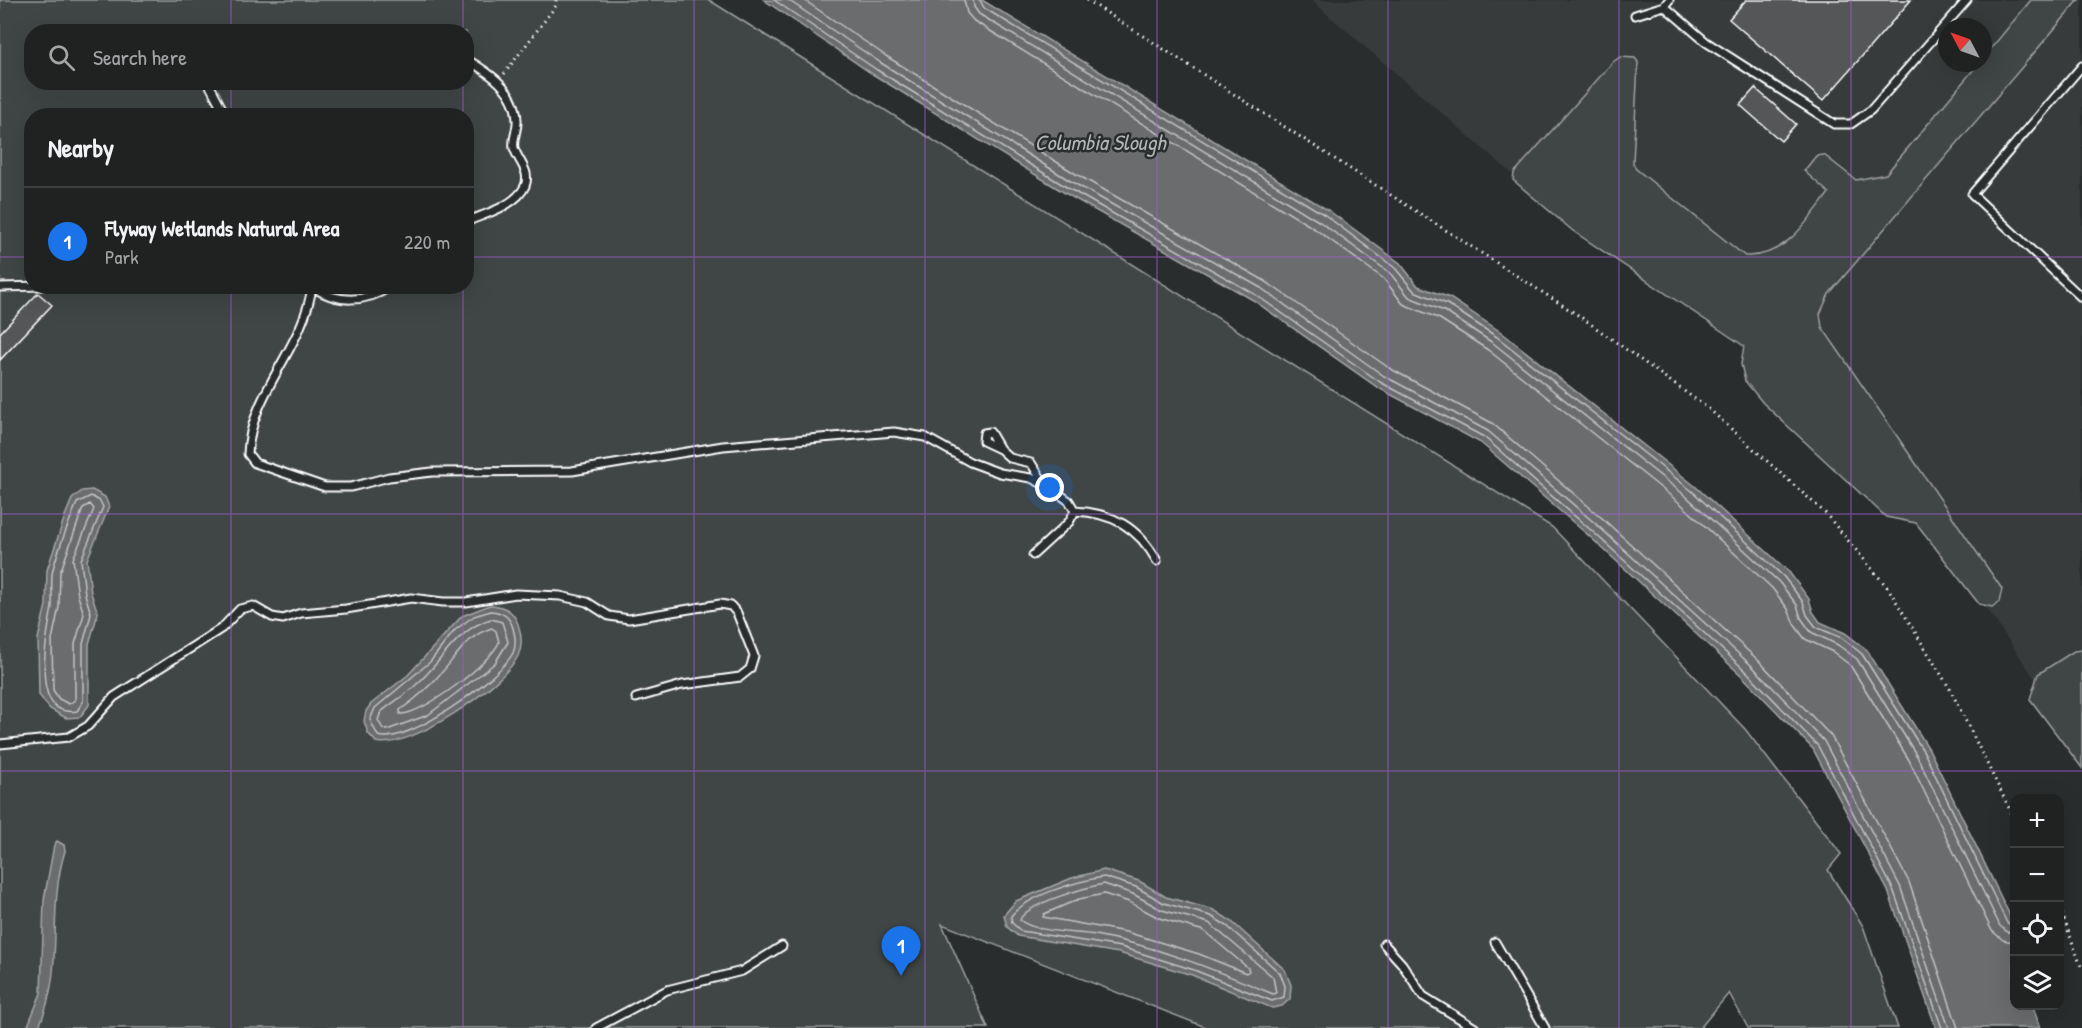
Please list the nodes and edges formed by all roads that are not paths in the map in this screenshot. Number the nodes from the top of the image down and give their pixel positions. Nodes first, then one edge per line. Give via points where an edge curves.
1 (1967, 0) edge
2 (1666, 3) edge
3 (1635, 15) dead end
4 (474, 64) edge
5 (2082, 66) edge
6 (212, 90) edge
7 (222, 108) edge
8 (474, 219) edge
9 (24, 286) edge
10 (0, 287) edge
11 (311, 294) edge
12 (328, 294) edge
13 (378, 294) edge
14 (2082, 298) edge
15 (1000, 449) dead end
16 (1046, 485) junction
17 (1075, 512) junction
18 (1033, 555) dead end
19 (1157, 561) dead end
20 (636, 698) dead end
21 (0, 744) edge
22 (1495, 942) dead end
23 (1384, 944) dead end
24 (782, 946) dead end
25 (596, 1028) edge
26 (1475, 1028) edge
27 (1545, 1028) edge

1 - 2 lane via 1871,110 1851,124 1834,124 1706,42
2 - 3 lane
4 - 8 lane via 499,81 516,109 514,148 527,176 524,188 503,206
5 - 14 lane via 1972,194
6 - 7 lane
9 - 10 lane
11 - 16 lane via 310,306 259,409 248,454 255,463 325,487 351,487 432,472 572,471 723,446 894,432 925,437 970,462
12 - 13 lane via 339,299 362,299
15 - 16 lane via 1017,462 1030,463
16 - 17 lane via 1068,501
17 - 18 lane
17 - 19 lane via 1112,516 1147,543
20 - 21 lane via 682,684 740,677 750,669 754,656 731,606 720,604 629,619 609,616 587,602 560,596 516,594 466,602 411,598 301,612 283,619 253,606 240,609 222,628 114,697 88,726 69,737
22 - 27 lane
23 - 26 lane via 1423,996
24 - 25 lane via 742,971 667,990

